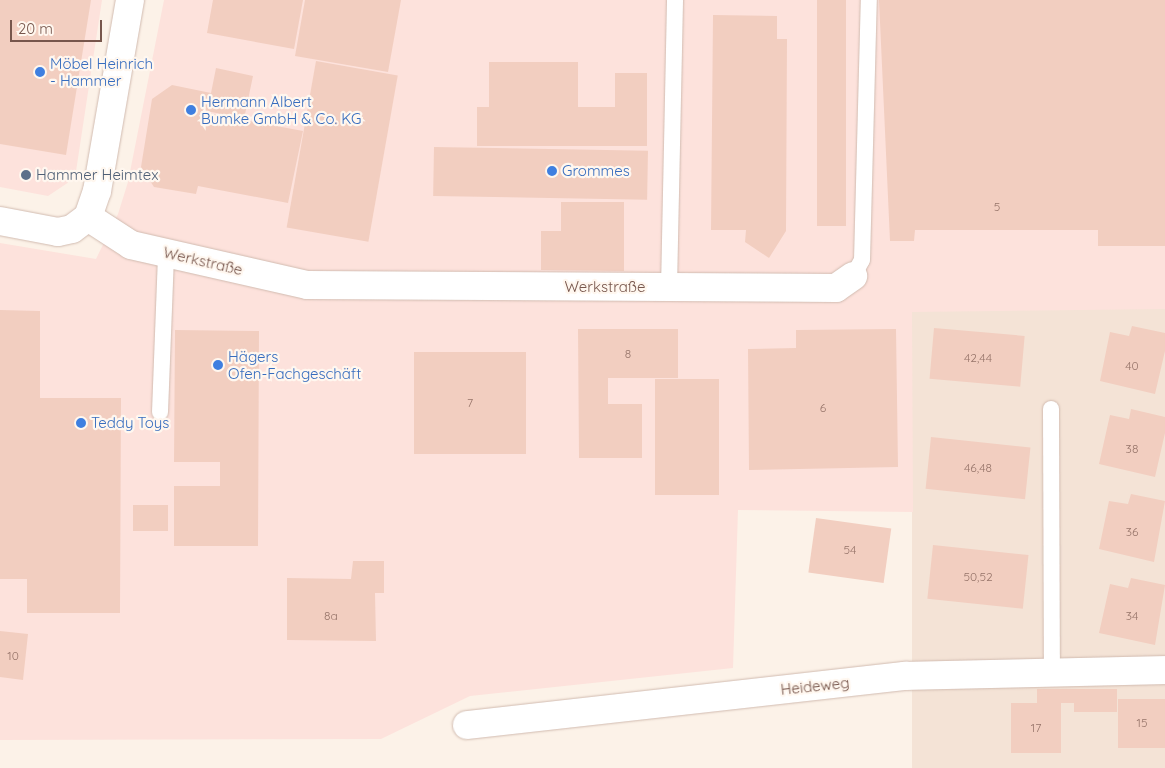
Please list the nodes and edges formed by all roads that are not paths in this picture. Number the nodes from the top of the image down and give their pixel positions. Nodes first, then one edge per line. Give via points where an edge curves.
1 (130, 0) edge
2 (675, 0) edge
3 (869, 0) edge
4 (88, 217) junction
5 (0, 221) edge
6 (166, 253) junction
7 (854, 276) joint
8 (669, 288) junction
9 (1051, 409) dead end
10 (160, 412) dead end
11 (1165, 670) edge
12 (1052, 672) junction
13 (467, 725) dead end

1 - 4 street via 97,191
2 - 8 lane
3 - 7 lane, Werkstraße via 862,260
4 - 5 street via 72,229 58,232
4 - 6 street, Werkstraße via 131,244
6 - 8 street, Werkstraße via 307,285
6 - 10 lane
7 - 8 street, Werkstraße via 836,288
9 - 12 lane
11 - 12 street, Heideweg
12 - 13 street, Heideweg via 905,676

